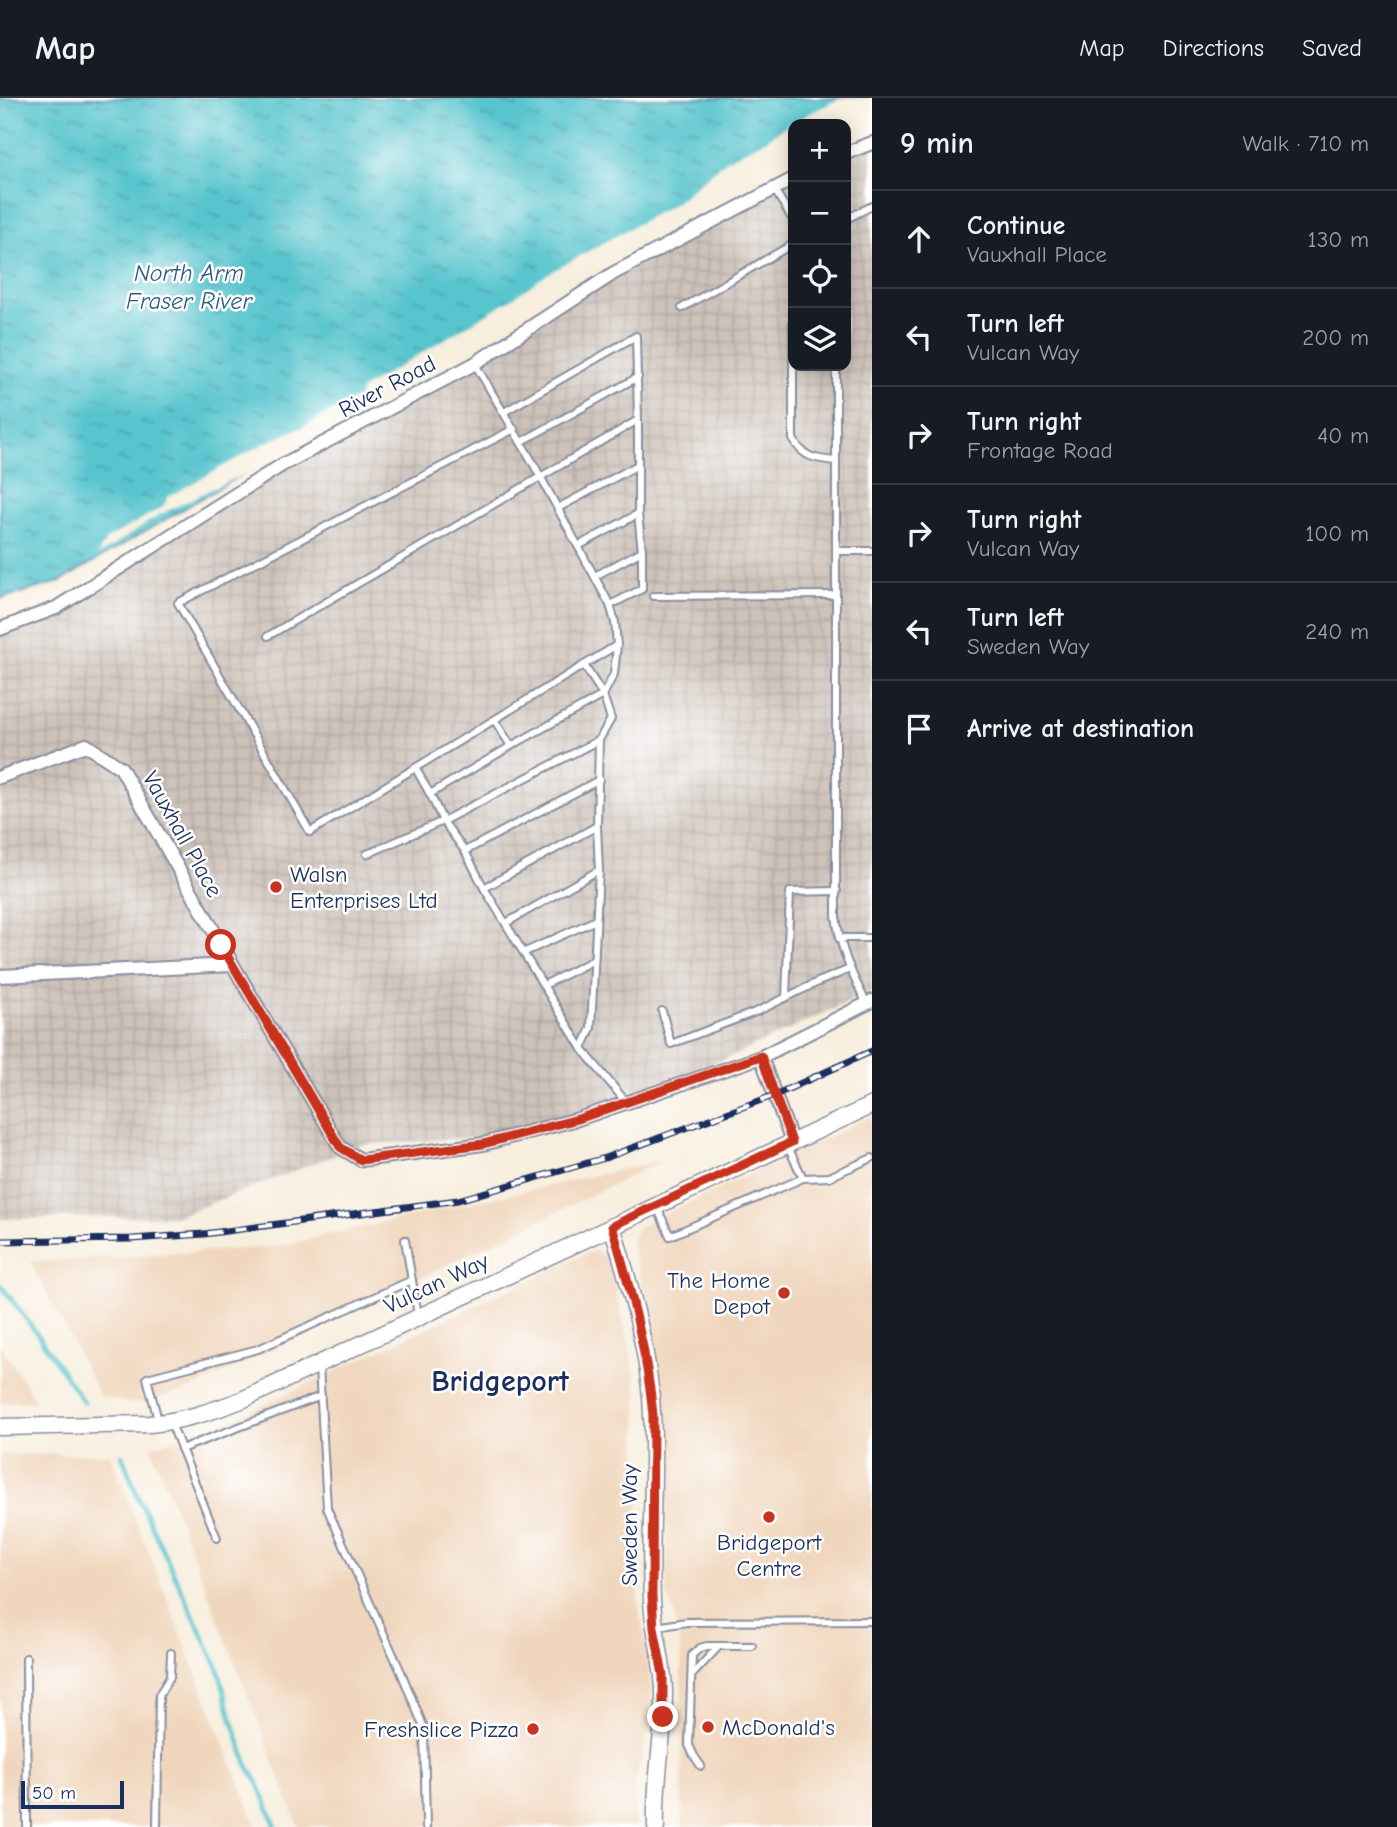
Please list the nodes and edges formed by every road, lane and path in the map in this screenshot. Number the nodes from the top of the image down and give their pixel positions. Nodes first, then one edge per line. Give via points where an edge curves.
1 (872, 143) edge
2 (851, 151) edge
3 (788, 182) edge
4 (775, 189) junction
5 (872, 206) edge
6 (788, 211) edge
7 (851, 216) edge
8 (791, 245) edge
9 (793, 245) edge
10 (682, 308) dead end
11 (475, 364) junction
12 (836, 371) edge
13 (638, 377) junction
14 (504, 412) junction
15 (638, 420) junction
16 (514, 429) junction
17 (521, 442) junction
18 (836, 461) junction
19 (638, 465) junction
20 (541, 477) junction
21 (558, 508) junction
22 (638, 514) junction
23 (578, 546) junction
24 (642, 551) junction
25 (836, 551) junction
26 (872, 551) edge
27 (595, 576) junction
28 (835, 595) junction
29 (653, 596) dead end
30 (610, 605) junction
31 (0, 629) edge
32 (268, 636) dead end
33 (617, 645) junction
34 (584, 666) junction
35 (603, 695) junction
36 (495, 721) junction
37 (599, 740) junction
38 (511, 746) junction
39 (416, 769) junction
40 (0, 777) edge
41 (598, 780) junction
42 (430, 794) junction
43 (443, 821) junction
44 (597, 826) junction
45 (465, 851) junction
46 (367, 854) dead end
47 (599, 870) junction
48 (484, 888) junction
49 (837, 891) junction
50 (596, 920) junction
51 (506, 923) junction
52 (839, 938) junction
53 (872, 938) edge
54 (525, 952) junction
55 (594, 960) junction
56 (232, 964) junction
57 (850, 969) junction
58 (0, 976) edge
59 (544, 985) junction
60 (786, 997) junction
61 (869, 1003) edge
62 (662, 1011) dead end
63 (582, 1049) junction
64 (761, 1056) junction
65 (626, 1102) junction
66 (872, 1105) edge
67 (790, 1143) junction
68 (872, 1158) edge
69 (803, 1178) junction
70 (656, 1206) junction
71 (612, 1226) junction
72 (405, 1240) dead end
73 (412, 1280) junction
74 (419, 1317) junction
75 (319, 1364) junction
76 (321, 1396) junction
77 (165, 1423) junction
78 (0, 1427) edge
79 (181, 1449) junction
80 (217, 1538) dead end
81 (872, 1621) edge
82 (654, 1628) junction
83 (719, 1646) junction
84 (752, 1646) dead end
85 (171, 1653) dead end
86 (26, 1658) dead end
87 (691, 1676) junction
88 (701, 1766) dead end
89 (27, 1827) edge
90 (157, 1827) edge
91 (426, 1827) edge
92 (656, 1827) edge

1 - 2 street
3 - 4 street, River Road
4 - 6 lane
4 - 11 street, River Road via 614,273
5 - 7 lane
8 - 10 lane
9 - 18 lane via 793,439 800,451 819,460
11 - 14 lane
11 - 31 street, River Road via 282,465 56,608
12 - 18 lane
13 - 14 lane via 636,336
13 - 15 lane
13 - 17 lane
14 - 16 lane
15 - 19 lane
15 - 20 lane
16 - 17 lane
16 - 39 lane via 178,603 310,832
17 - 20 lane
18 - 25 lane
19 - 21 lane
19 - 22 lane
20 - 21 lane
20 - 32 lane
21 - 23 lane
22 - 23 lane
22 - 24 lane
23 - 27 lane
24 - 27 lane
24 - 30 lane via 642,589
25 - 26 lane
25 - 28 lane
27 - 30 lane
28 - 29 lane
28 - 49 lane
30 - 33 lane
33 - 34 lane
33 - 35 lane via 614,674
34 - 35 lane
34 - 36 lane
35 - 37 lane via 611,719
35 - 38 lane
36 - 38 lane
36 - 39 lane
37 - 41 lane
37 - 43 lane
38 - 42 lane
39 - 42 lane
40 - 56 street, Vauxhall Place via 86,745 121,768
41 - 44 lane
41 - 45 lane
42 - 43 lane
43 - 45 lane
43 - 46 lane
44 - 47 lane
44 - 48 lane
45 - 48 lane
47 - 50 lane
47 - 51 lane
48 - 51 lane
49 - 52 lane
49 - 60 lane via 790,892
50 - 54 lane
50 - 55 lane
51 - 54 lane
52 - 53 lane
52 - 57 lane
54 - 59 lane
55 - 59 lane
55 - 63 lane via 591,1028
56 - 58 street
56 - 65 street, Vauxhall Place via 340,1147 361,1160 483,1144
57 - 60 lane
57 - 61 lane
59 - 63 lane
60 - 62 lane via 671,1044
61 - 64 street
63 - 65 lane
64 - 65 street
64 - 67 street
66 - 67 street, Vulcan Way
67 - 69 lane
67 - 70 street, Vulcan Way
68 - 69 lane via 830,1177
69 - 70 lane via 670,1236
70 - 71 street, Vulcan Way
71 - 74 street, Vulcan Way
71 - 82 street, Sweden Way via 642,1341 653,1415
72 - 73 lane
73 - 74 lane
73 - 77 lane via 258,1349 147,1378
74 - 75 street, Vulcan Way
75 - 76 lane
75 - 77 street, Vulcan Way via 211,1412
76 - 79 lane
76 - 91 lane via 327,1508 424,1728
77 - 78 street, Vulcan Way
77 - 79 lane
79 - 80 lane
81 - 82 lane via 687,1622
82 - 92 street, Sweden Way via 664,1696
83 - 84 lane
83 - 87 lane
83 - 87 lane via 696,1651
85 - 90 lane via 170,1677 159,1695
86 - 89 lane
87 - 88 lane via 690,1745

